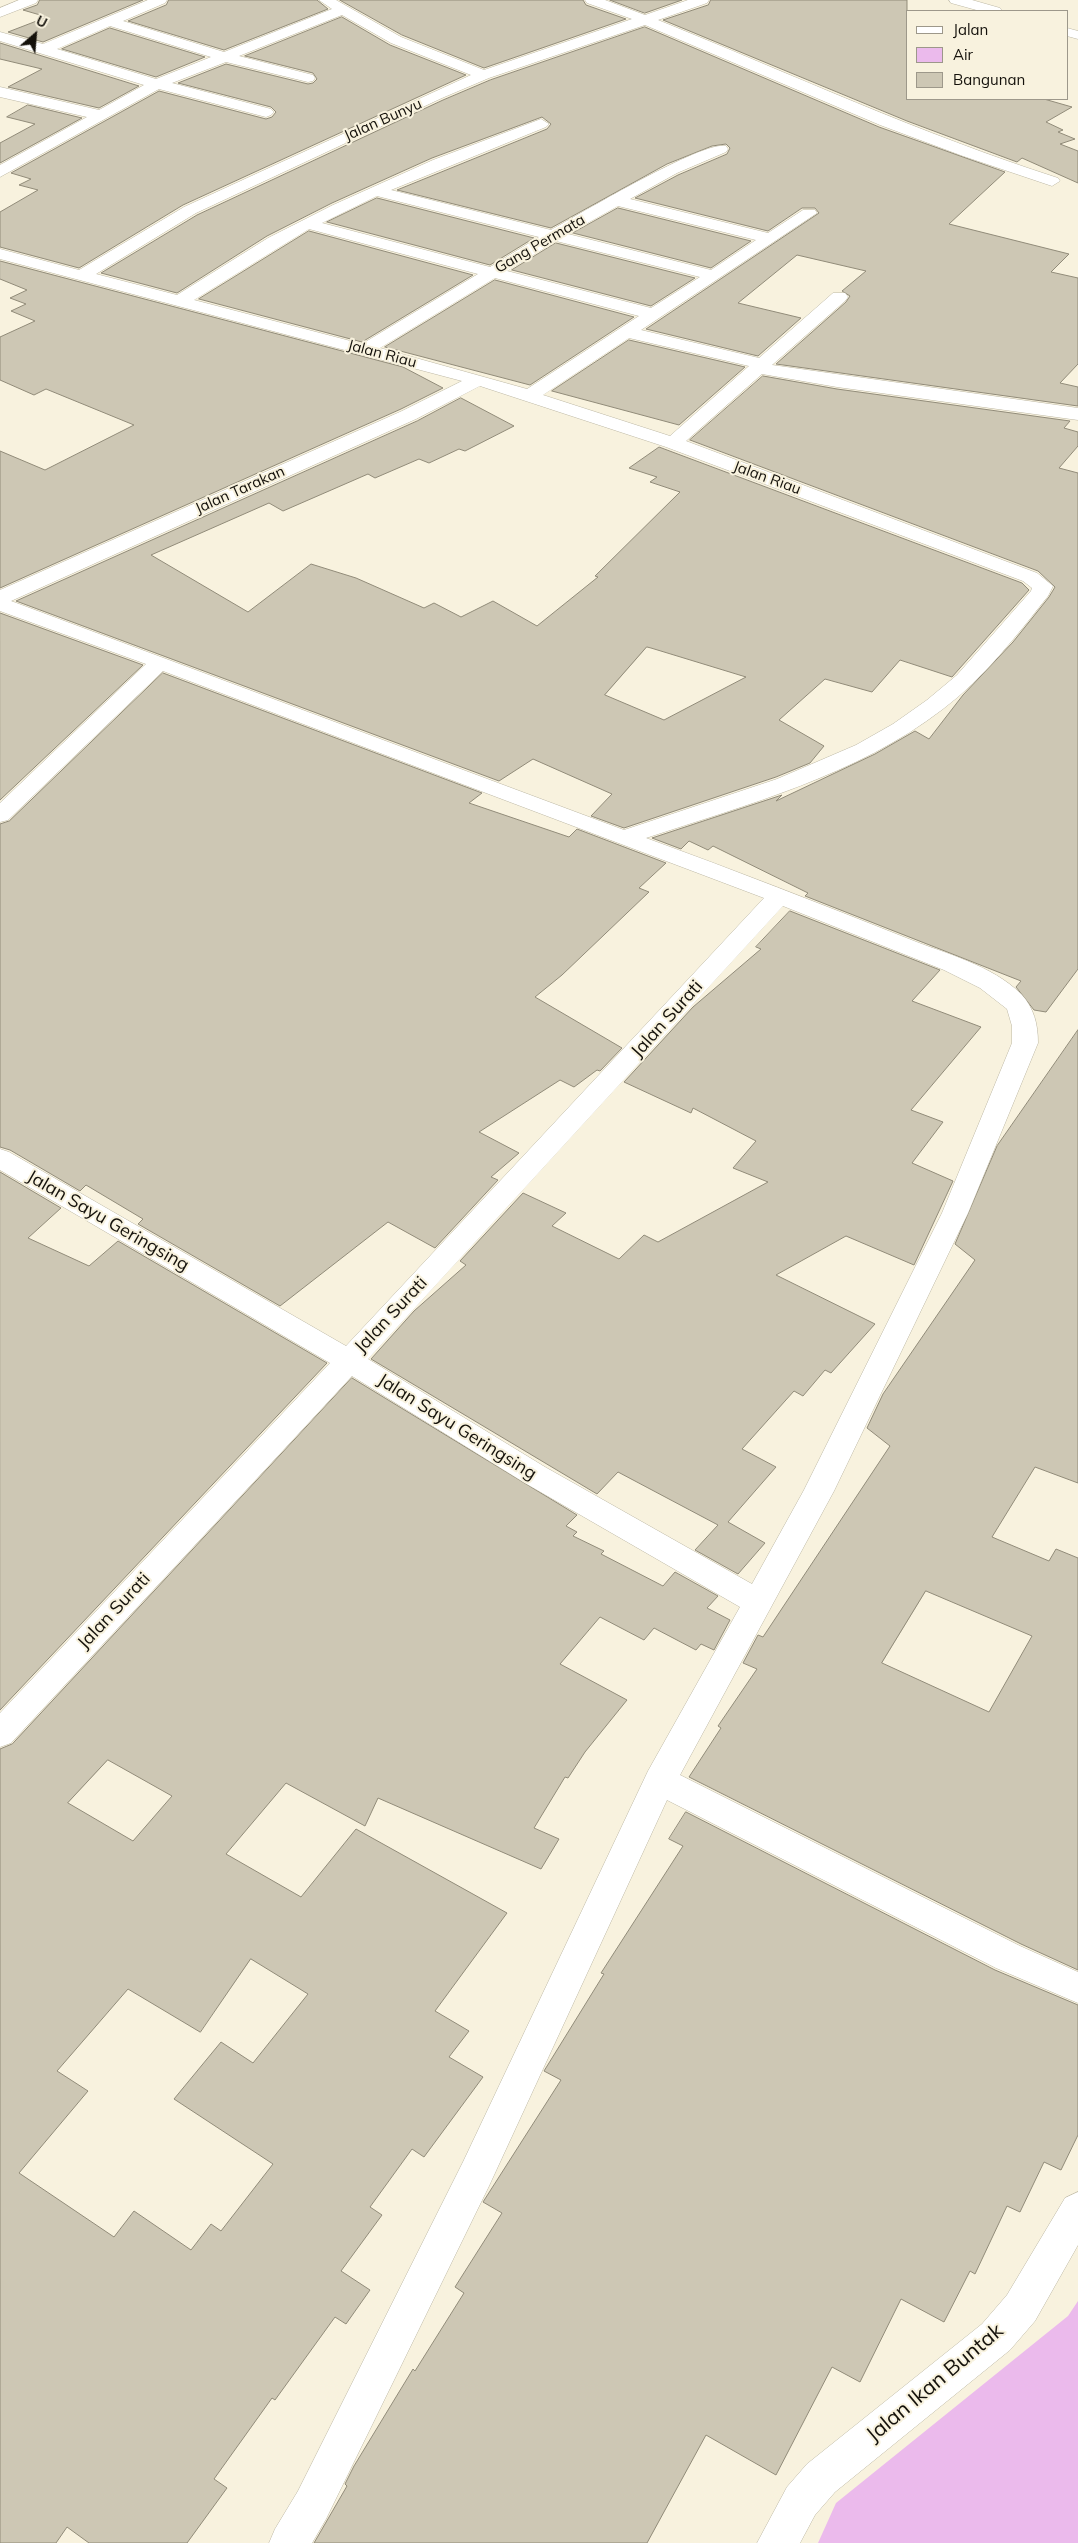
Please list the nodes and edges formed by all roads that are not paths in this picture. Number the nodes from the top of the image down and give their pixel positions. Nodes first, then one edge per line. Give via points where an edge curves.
1 (31, 0) edge
2 (160, 0) edge
3 (326, 0) edge
4 (592, 0) edge
5 (702, 0) edge
6 (956, 0) edge
7 (342, 10) junction
8 (992, 10) edge
9 (0, 13) edge
10 (648, 20) junction
11 (108, 21) junction
12 (0, 36) edge
13 (42, 50) junction
14 (225, 57) junction
15 (484, 75) junction
16 (308, 78) dead end
17 (157, 84) junction
18 (0, 92) edge
19 (266, 112) dead end
20 (99, 115) junction
21 (541, 124) dead end
22 (720, 149) dead end
23 (0, 172) edge
24 (1052, 180) dead end
25 (375, 191) junction
26 (616, 201) junction
27 (809, 212) dead end
28 (308, 224) junction
29 (554, 235) junction
30 (769, 238) junction
31 (0, 254) edge
32 (492, 272) junction
33 (712, 275) junction
34 (81, 276) junction
35 (839, 297) dead end
36 (178, 302) junction
37 (652, 314) junction
38 (625, 332) junction
39 (365, 350) junction
40 (760, 366) junction
41 (479, 380) junction
42 (529, 396) junction
43 (1078, 414) edge
44 (673, 443) junction
45 (0, 598) edge
46 (0, 604) edge
47 (160, 663) junction
48 (0, 815) edge
49 (623, 838) junction
50 (780, 895) junction
51 (0, 1158) edge
52 (348, 1360) junction
53 (759, 1603) junction
54 (0, 1734) edge
55 (660, 1781) junction
56 (1078, 1988) edge
57 (1078, 2210) edge
58 (289, 2543) edge
59 (777, 2543) edge

1 - 9 street
2 - 11 street
3 - 7 street
4 - 10 street
5 - 10 street, Jalan Bunyu
6 - 8 street
7 - 14 street
7 - 15 street via 412,47
10 - 15 street, Jalan Bunyu
10 - 24 street via 919,134
11 - 13 street
11 - 14 street
12 - 13 street
13 - 17 street
14 - 16 street
14 - 17 street
15 - 34 street, Jalan Bunyu via 190,210
17 - 19 street
17 - 20 street
18 - 20 street
20 - 23 street
21 - 25 street
22 - 26 street, Gang Permata
25 - 28 street
25 - 29 street
26 - 29 street, Gang Permata
26 - 30 street
27 - 30 street
28 - 32 street
28 - 36 street
29 - 32 street, Gang Permata
29 - 33 street
30 - 33 street
31 - 34 street, Jalan Riau
32 - 37 street
32 - 39 street, Gang Permata
33 - 37 street
34 - 36 street, Jalan Riau
35 - 40 street
36 - 39 street, Jalan Riau
37 - 38 street
38 - 40 street
38 - 42 street
39 - 41 street, Jalan Riau
40 - 43 street via 813,379 1015,403
40 - 44 street
41 - 42 street, Jalan Riau
41 - 45 street, Jalan Tarakan
42 - 44 street, Jalan Riau
44 - 49 street, Jalan Riau via 1030,577 1040,582 1043,588 963,682 906,725 850,756 781,784
46 - 47 street
47 - 48 street
47 - 49 street
49 - 50 street
50 - 52 street, Jalan Surati
50 - 53 street via 997,987 1013,999 1026,1024 1025,1043 955,1213 819,1491
51 - 52 street, Jalan Sayu Geringsing
52 - 53 street, Jalan Sayu Geringsing via 535,1475
52 - 54 street, Jalan Surati
53 - 55 street
55 - 56 street via 1008,1957
55 - 58 street via 472,2182 312,2504
57 - 59 street, Jalan Ikan Buntak via 1020,2308 996,2337 821,2478 801,2501

